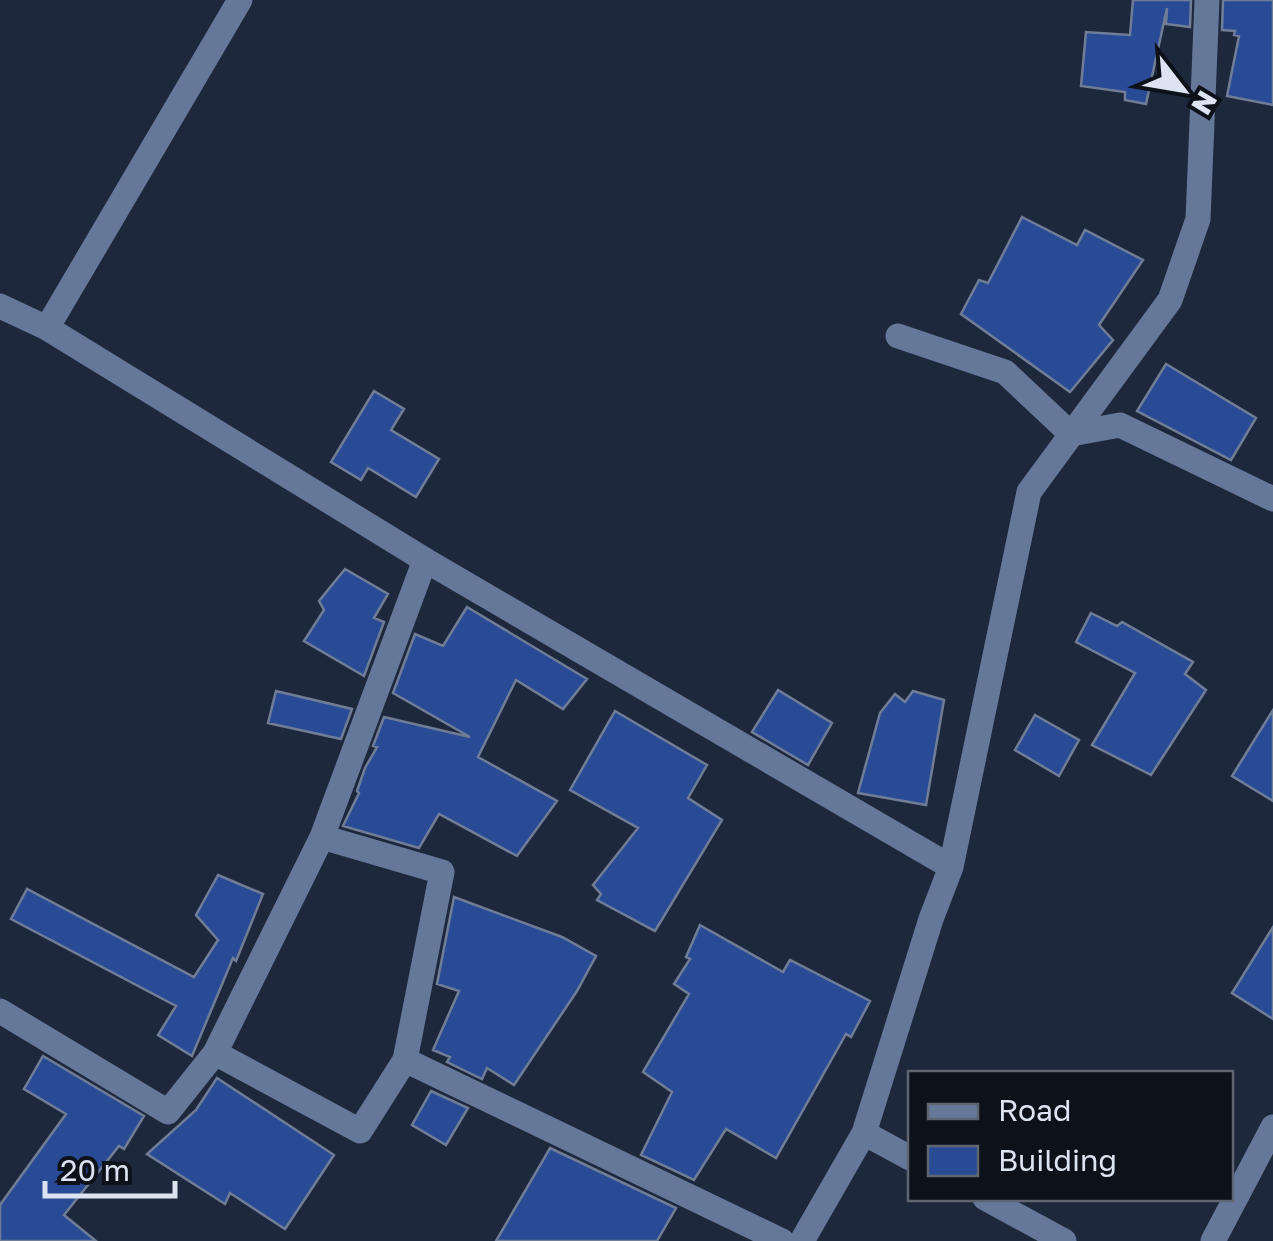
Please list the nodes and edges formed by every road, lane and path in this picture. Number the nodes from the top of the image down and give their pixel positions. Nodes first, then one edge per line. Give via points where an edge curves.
1 (240, 0) edge
2 (1207, 0) edge
3 (0, 306) edge
4 (47, 328) junction
5 (898, 336) dead end
6 (1071, 434) junction
7 (1273, 499) edge
8 (425, 560) junction
9 (322, 837) junction
10 (951, 868) junction
11 (0, 1010) edge
12 (216, 1053) junction
13 (405, 1060) junction
14 (1273, 1127) edge
15 (864, 1133) junction
16 (908, 1157) edge
17 (991, 1201) edge
18 (782, 1241) edge
19 (802, 1241) edge
20 (1064, 1241) edge
21 (1213, 1241) edge

1 - 4 street
2 - 6 street via 1198,219 1170,300
3 - 4 street
4 - 8 street
5 - 6 street via 1005,372
6 - 7 street via 1120,425
6 - 10 street via 1029,492
8 - 9 street
8 - 10 street
9 - 12 street
9 - 13 street via 442,872
10 - 15 street
11 - 12 street via 168,1112
12 - 13 street via 360,1132
13 - 18 street
14 - 21 street
15 - 16 street
15 - 19 street
17 - 20 street

